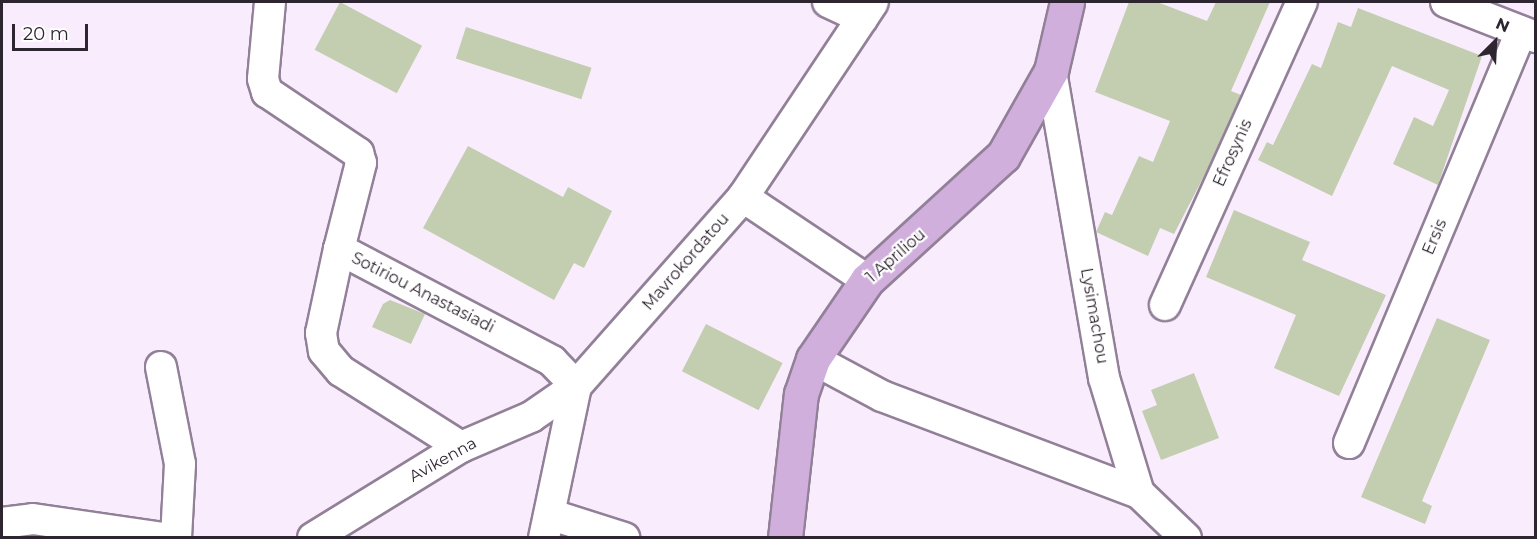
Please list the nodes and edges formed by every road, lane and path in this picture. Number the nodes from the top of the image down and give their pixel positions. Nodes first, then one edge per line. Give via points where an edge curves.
1 (270, 2) edge
2 (828, 2) edge
3 (1068, 2) edge
4 (1302, 2) edge
5 (1446, 2) edge
6 (867, 10) edge
7 (1528, 34) edge
8 (1051, 71) junction
9 (743, 196) junction
10 (339, 249) junction
11 (867, 280) junction
12 (1165, 305) dead end
13 (813, 360) junction
14 (161, 367) dead end
15 (576, 386) junction
16 (1349, 443) dead end
17 (461, 447) junction
18 (1138, 493) junction
19 (2, 523) edge
20 (548, 526) edge
21 (164, 537) edge
22 (176, 537) edge
23 (313, 537) edge
24 (624, 537) edge
25 (785, 537) edge
26 (1186, 537) edge

1 - 10 street, Sotiriou Anastasiadi via 263,79 267,92 358,153 361,163
2 - 6 street
3 - 8 main road, 1 Apriliou
4 - 12 street, Efrosynis
5 - 7 street
6 - 9 street, Mavrokordatou
7 - 16 street, Ersis
8 - 11 main road, 1 Apriliou via 1003,156
8 - 18 street, Lysimachou via 1104,378
9 - 11 street
9 - 15 street, Mavrokordatou
10 - 15 street, Sotiriou Anastasiadi via 543,356
10 - 17 street via 321,333 324,351 341,371
11 - 13 main road, 1 Apriliou
13 - 18 street via 892,400
13 - 25 main road, 1 Apriliou via 801,394
14 - 22 street via 180,464
15 - 17 street, Avikenna via 531,417
15 - 20 street
17 - 23 street, Avikenna
18 - 26 street
19 - 21 street via 33,519
20 - 24 street

